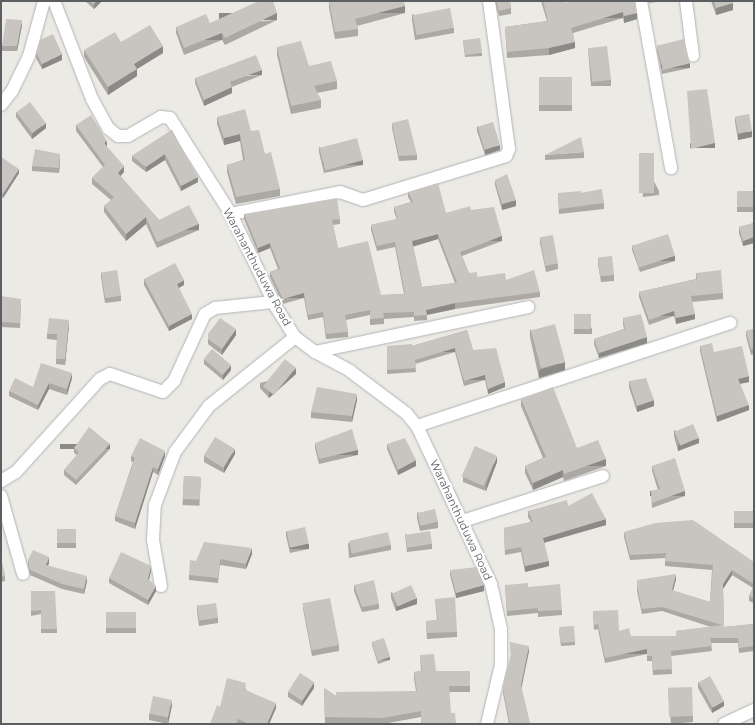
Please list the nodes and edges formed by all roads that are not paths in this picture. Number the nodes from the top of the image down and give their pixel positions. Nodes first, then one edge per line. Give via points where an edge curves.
1 (44, 1) edge
2 (54, 1) edge
3 (489, 1) edge
4 (641, 1) edge
5 (686, 1) edge
6 (693, 56) dead end
7 (7, 93) edge
8 (1, 105) edge
9 (671, 168) dead end
10 (231, 214) junction
11 (273, 302) junction
12 (528, 307) dead end
13 (731, 323) dead end
14 (294, 336) junction
15 (315, 352) junction
16 (417, 426) junction
17 (603, 476) dead end
18 (1, 481) edge
19 (1, 496) edge
20 (463, 521) junction
21 (23, 574) dead end
22 (161, 586) dead end
23 (754, 710) edge
24 (731, 723) edge
25 (487, 724) edge

1 - 7 street via 29,56
2 - 10 street, Warahanthuduwa Road via 92,99 108,128 118,136 128,136 161,117 170,118
3 - 10 street via 509,149 506,156 362,200 340,192
4 - 9 street
5 - 6 street
7 - 8 street
10 - 11 street, Warahanthuduwa Road
11 - 14 street, Warahanthuduwa Road
11 - 18 street via 215,308 205,314 174,381 163,392 110,374 100,379 16,472
12 - 15 street
13 - 16 street
14 - 15 street, Warahanthuduwa Road
14 - 22 street via 209,406 175,452 155,505 153,540
15 - 16 street, Warahanthuduwa Road via 350,371 406,413
16 - 20 street, Warahanthuduwa Road
17 - 20 street
19 - 21 street
20 - 25 street, Warahanthuduwa Road via 491,584 501,629 501,665
23 - 24 street

